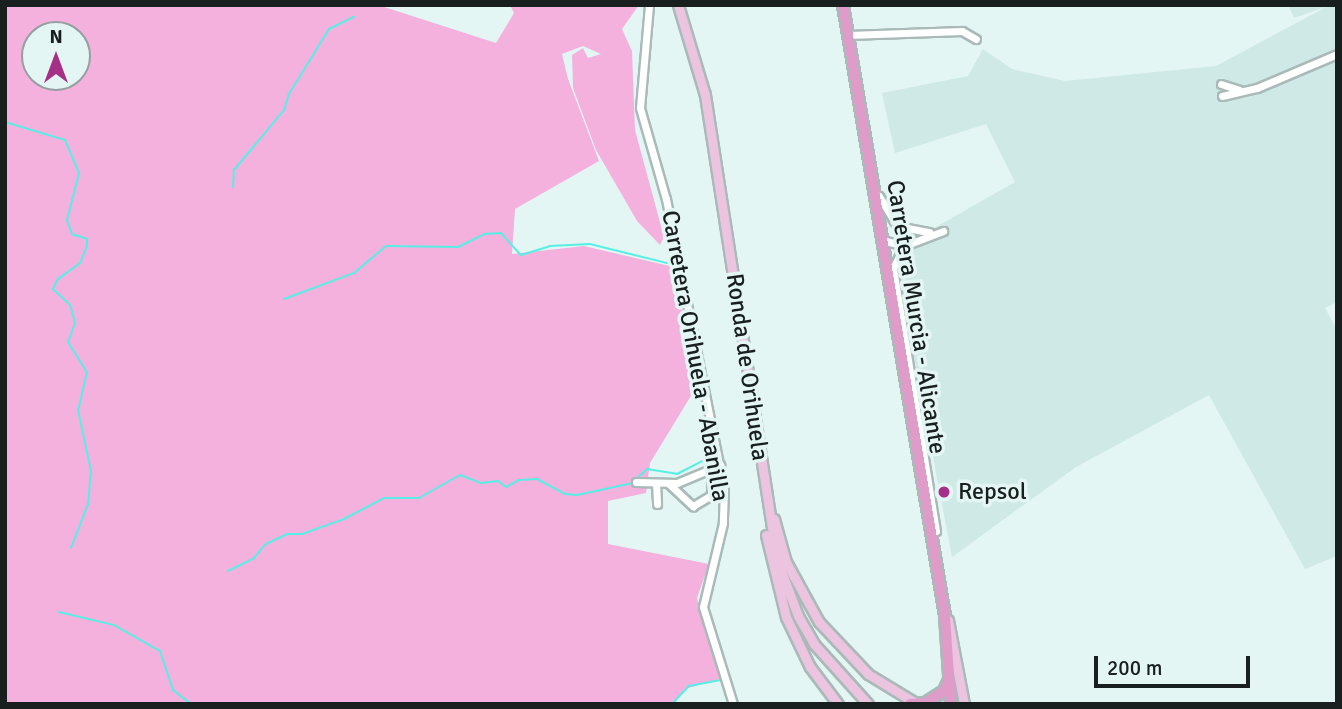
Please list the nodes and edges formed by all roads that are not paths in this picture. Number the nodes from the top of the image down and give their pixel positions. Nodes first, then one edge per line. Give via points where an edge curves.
1 (649, 5) edge
2 (678, 5) edge
3 (837, 5) edge
4 (843, 5) edge
5 (848, 35) junction
6 (976, 39) dead end
7 (1337, 54) edge
8 (851, 57) junction
9 (1221, 84) dead end
10 (1247, 91) junction
11 (1222, 96) dead end
12 (870, 168) junction
13 (910, 232) junction
14 (899, 233) junction
15 (882, 240) junction
16 (904, 246) junction
17 (747, 369) junction
18 (757, 439) junction
19 (720, 465) junction
20 (711, 468) junction
21 (636, 482) dead end
22 (656, 483) junction
23 (669, 484) junction
24 (657, 504) dead end
25 (943, 590) junction
26 (947, 619) junction
27 (950, 678) junction
28 (867, 703) edge
29 (912, 703) edge
30 (930, 703) edge
31 (733, 704) edge
32 (838, 704) edge
33 (951, 704) edge
34 (964, 704) edge

1 - 19 street, Carretera Orihuela - Abanilla via 640,83 643,129 666,199
2 - 17 main road, Ronda de Orihuela via 705,95
3 - 8 street
4 - 5 highway, Carretera Murcia - Alicante
5 - 6 street via 962,32
5 - 8 highway, Carretera Murcia - Alicante
7 - 10 street
8 - 12 highway, Carretera Murcia - Alicante
9 - 10 street
10 - 11 street
12 - 13 street via 887,215
12 - 15 highway, Carretera Murcia - Alicante
13 - 14 street
13 - 16 street via 943,232
14 - 15 street
14 - 16 street via 905,238
15 - 16 street
15 - 25 highway, Carretera Murcia - Alicante
16 - 25 street via 893,268
17 - 18 main road, Ronda de Orihuela
17 - 29 main road via 774,521 792,573 819,622 847,656
18 - 28 main road, Ronda de Orihuela via 771,532 785,587 814,643
18 - 32 main road via 765,527 779,599 798,647
19 - 20 street
19 - 31 street, Carretera Orihuela - Abanilla via 723,523 703,607
20 - 23 street
20 - 23 street via 711,495 693,506
21 - 22 street
22 - 23 street
22 - 24 street
25 - 26 highway, Carretera Murcia - Alicante
26 - 27 highway, Carretera Murcia - Alicante
26 - 34 main road
27 - 30 highway
27 - 33 highway, Carretera Murcia - Alicante
29 - 30 highway

